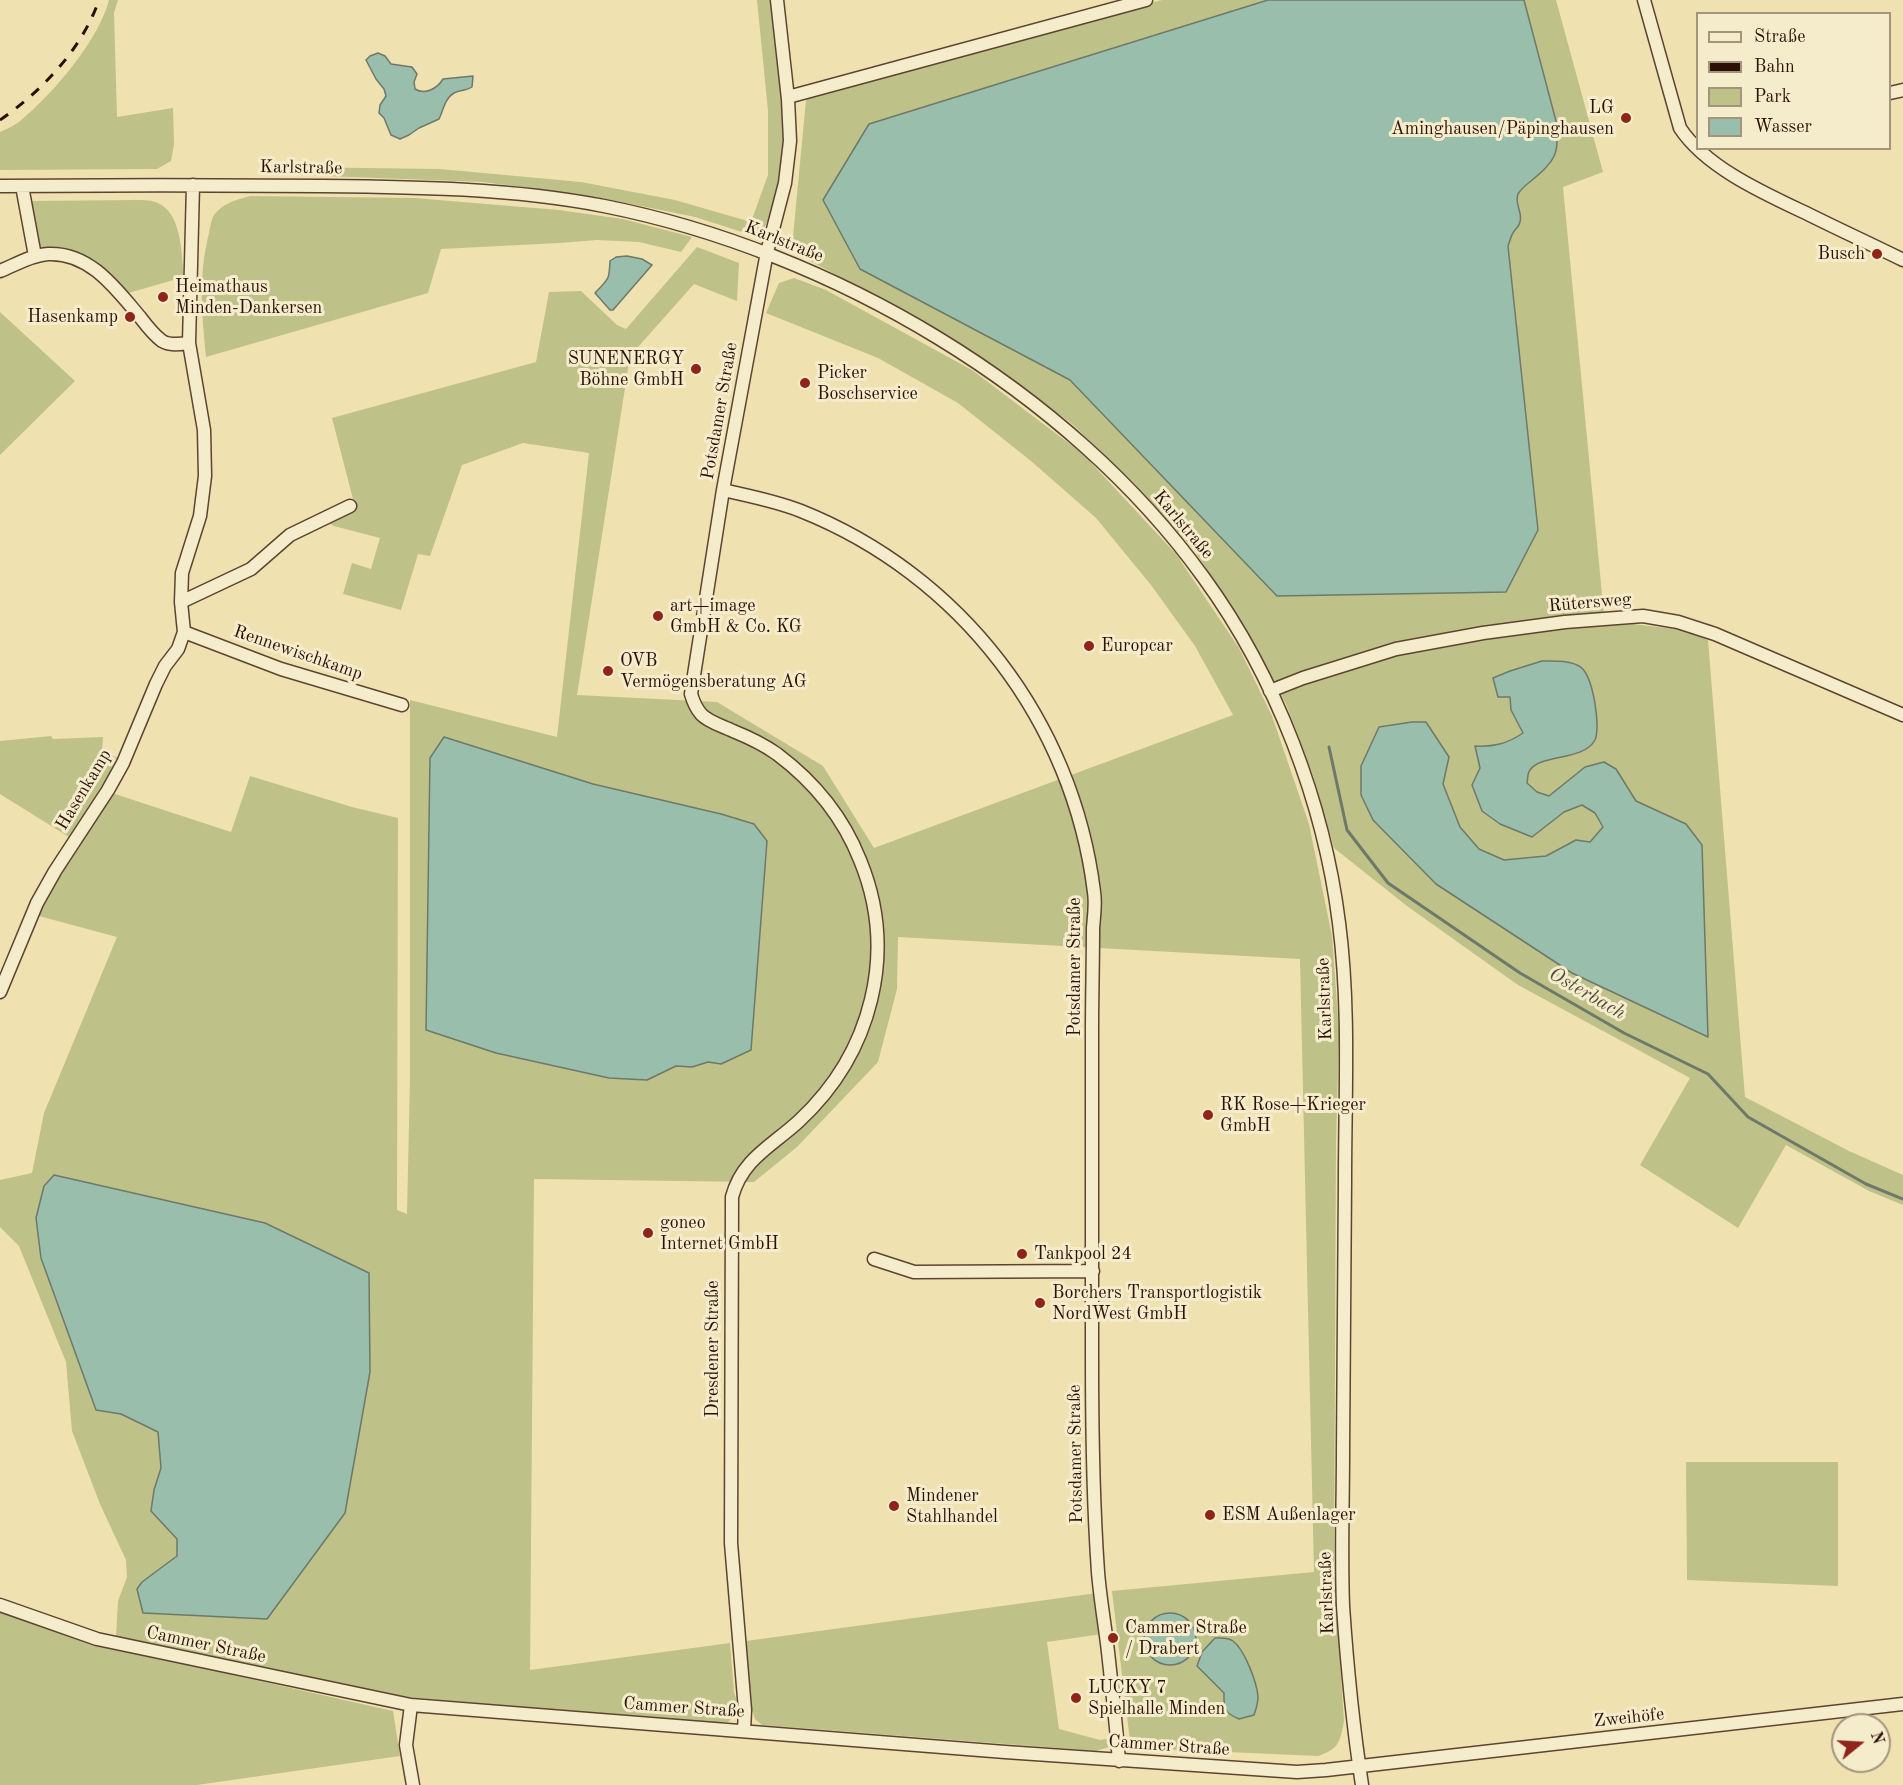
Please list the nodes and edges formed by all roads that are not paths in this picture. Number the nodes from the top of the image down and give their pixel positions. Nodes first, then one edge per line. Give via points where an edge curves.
1 (777, 0) edge
2 (1146, 0) edge
3 (1644, 0) edge
4 (788, 96) junction
5 (1692, 137) edge
6 (1700, 150) edge
7 (193, 185) junction
8 (0, 186) edge
9 (22, 186) junction
10 (767, 252) junction
11 (35, 256) junction
12 (1903, 260) edge
13 (0, 271) edge
14 (189, 343) junction
15 (723, 490) junction
16 (350, 506) dead end
17 (181, 602) junction
18 (184, 632) junction
19 (1270, 691) junction
20 (402, 705) dead end
21 (1903, 715) edge
22 (0, 992) edge
23 (874, 1259) dead end
24 (1093, 1271) junction
25 (0, 1605) edge
26 (1903, 1704) edge
27 (411, 1705) junction
28 (744, 1731) junction
29 (1119, 1761) junction
30 (1359, 1766) junction
31 (413, 1785) edge
32 (1362, 1785) edge

1 - 4 street, Potsdamer Straße
2 - 4 street
3 - 5 street via 1680,128
4 - 10 street, Potsdamer Straße via 790,141 785,183
6 - 12 street via 1705,157 1762,193
7 - 9 street, Karlstraße
7 - 10 street, Karlstraße via 467,189 537,196 617,209
7 - 14 street
8 - 9 street, Karlstraße
9 - 11 street
10 - 15 street, Potsdamer Straße
10 - 19 street, Karlstraße via 921,328 1026,398 1076,438 1128,487 1205,579
11 - 13 street
11 - 14 street via 58,255 82,261 113,285 164,342
14 - 17 street via 204,430 205,476 200,516 182,573
15 - 24 street, Potsdamer Straße via 808,514 837,527 911,573 937,593 988,647 1032,707 1048,738 1075,804 1095,895
15 - 28 street, Dresdener Straße via 693,674 694,704 702,716 774,752 819,792 857,852 874,902 877,936 877,968 870,1002 863,1031 849,1058 837,1078 799,1121 742,1171 732,1197 731,1543
16 - 17 street via 290,535 251,569
17 - 18 street
18 - 20 street, Rennewischkamp via 281,669
18 - 22 street, Hasenkamp via 156,684 123,763 38,903
19 - 21 street, Rütersweg via 1396,649 1564,622 1643,616 1715,634
19 - 30 street, Karlstraße via 1295,748 1324,841 1343,963 1343,1601
23 - 24 street via 914,1272
24 - 29 street, Potsdamer Straße via 1094,1506
25 - 27 street, Cammer Straße via 97,1639
26 - 30 street, Zweihöfe
27 - 28 street, Cammer Straße
27 - 31 street via 406,1745
28 - 29 street, Cammer Straße
29 - 30 street, Cammer Straße via 1297,1772
30 - 32 street

